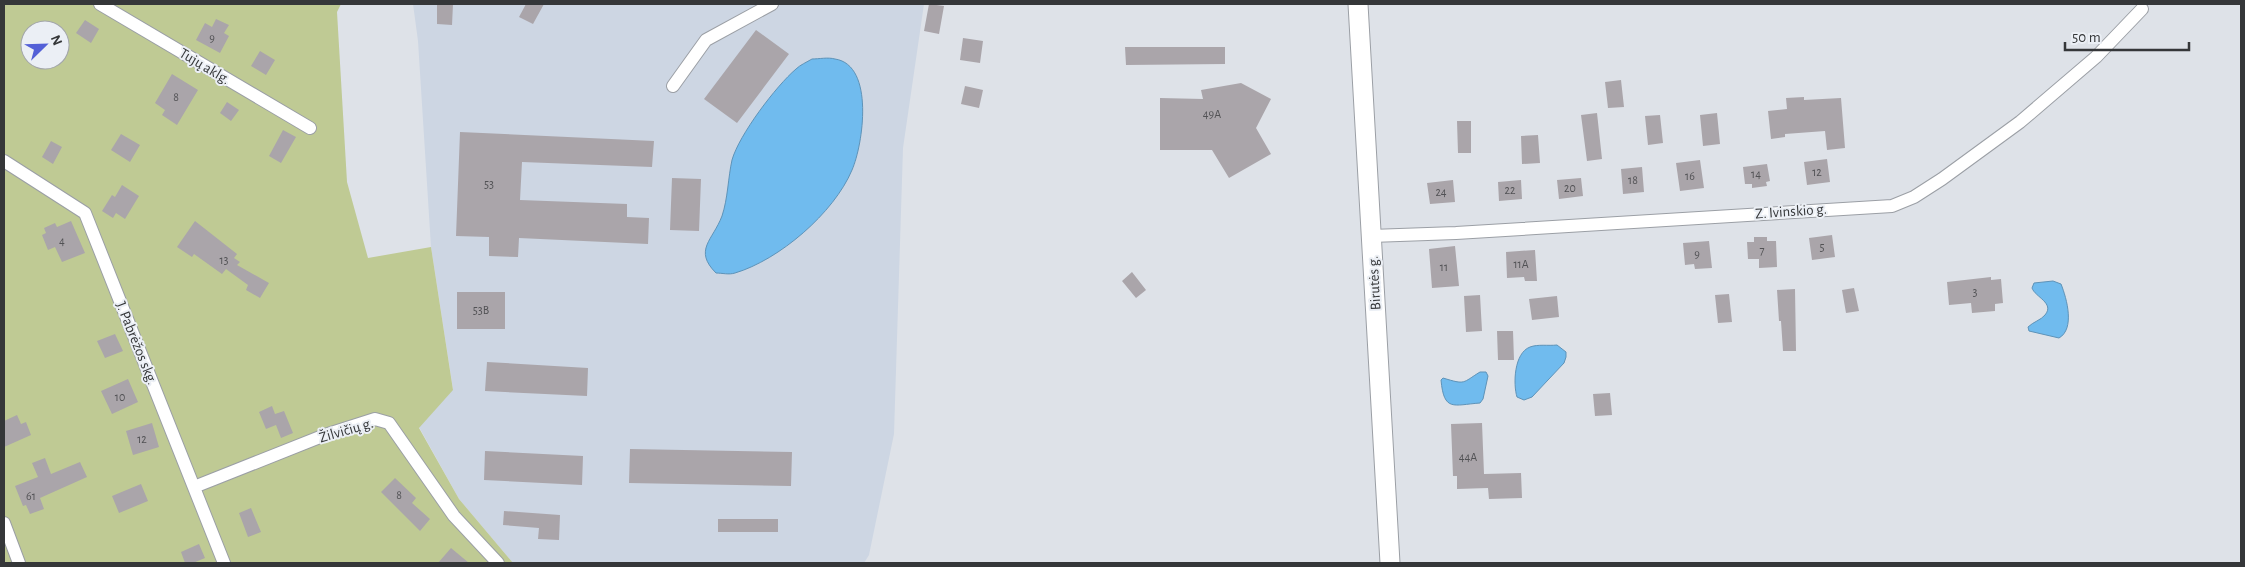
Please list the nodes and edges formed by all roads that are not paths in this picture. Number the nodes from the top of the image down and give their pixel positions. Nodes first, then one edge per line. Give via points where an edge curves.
1 (100, 4) edge
2 (772, 4) edge
3 (1358, 4) edge
4 (2142, 9) dead end
5 (673, 86) dead end
6 (310, 128) dead end
7 (4, 161) edge
8 (1371, 236) junction
9 (194, 487) junction
10 (4, 523) edge
11 (6, 538) edge
12 (19, 563) edge
13 (224, 563) edge
14 (498, 563) edge
15 (1390, 563) edge

1 - 6 street, Tujų aklg.
2 - 5 street via 706,40
3 - 8 main road, Birutės g.
4 - 8 street, Z. Ivinskio g. via 2096,57 2020,122 1942,179 1914,197 1892,206
7 - 9 street, J. Pabrėžos skg. via 85,213
8 - 15 main road, Birutės g.
9 - 13 street, J. Pabrėžos skg.
9 - 14 street, Žilvičių g. via 325,435 375,419 389,423 454,516
10 - 11 street
11 - 12 street

